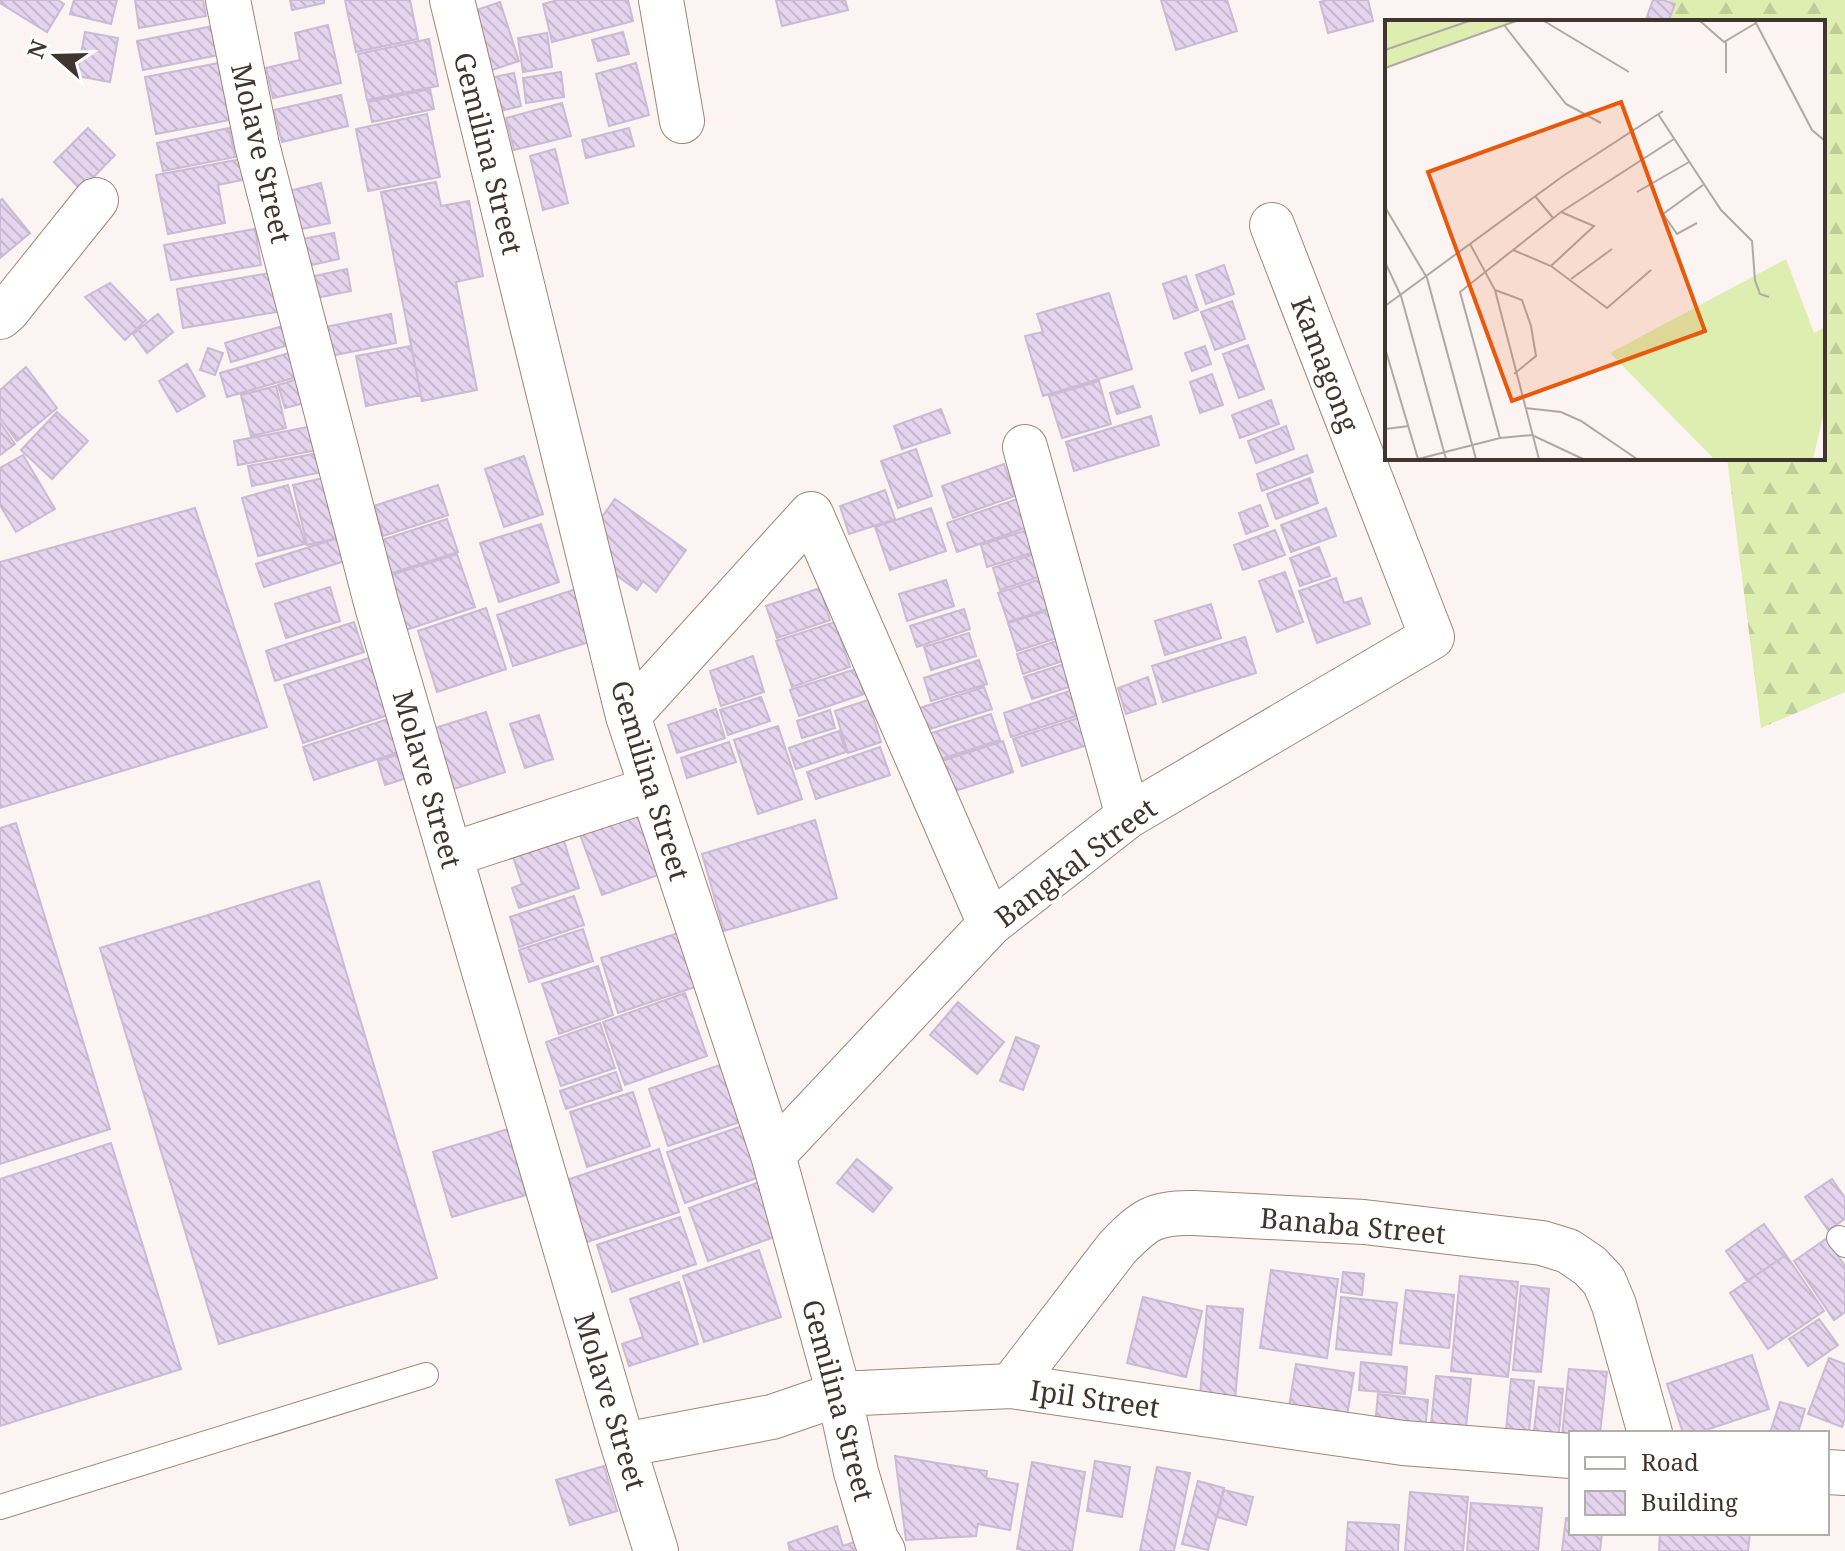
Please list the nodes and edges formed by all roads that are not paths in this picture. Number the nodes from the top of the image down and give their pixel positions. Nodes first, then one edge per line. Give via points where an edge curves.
1 (228, 0) edge
2 (452, 0) edge
3 (661, 0) edge
4 (682, 121) dead end
5 (96, 200) dead end
6 (1272, 225) dead end
7 (0, 317) edge
8 (1025, 447) dead end
9 (1432, 637) joint
10 (628, 716) junction
11 (651, 789) junction
12 (1128, 816) junction
13 (450, 855) junction
14 (990, 924) junction
15 (773, 1155) junction
16 (426, 1375) dead end
17 (1011, 1386) junction
18 (839, 1394) junction
19 (1649, 1431) edge
20 (623, 1445) junction
21 (1569, 1456) edge
22 (0, 1507) edge
23 (656, 1551) edge
24 (883, 1551) edge

1 - 13 street, Molave Street via 257,145 377,606
2 - 10 street, Gemilina Street
3 - 4 street
5 - 7 street
6 - 9 street, Kamagong
8 - 12 street
9 - 12 street, Bangkal Street
10 - 11 street, Gemilina Street
10 - 14 street via 811,514
11 - 13 street
11 - 15 street, Gemilina Street
12 - 14 street, Bangkal Street
13 - 20 street, Molave Street
14 - 15 street, Bangkal Street
15 - 18 street, Gemilina Street
16 - 22 lane
17 - 18 street, Ipil Street
17 - 19 street, Banaba Street via 1117,1248 1153,1217 1194,1213 1364,1222 1542,1243 1568,1251 1590,1266 1604,1281 1614,1305
17 - 21 street, Ipil Street via 1403,1443
18 - 20 street, Ipil Street via 772,1417
18 - 24 street, Gemilina Street via 856,1472
20 - 23 street, Molave Street

